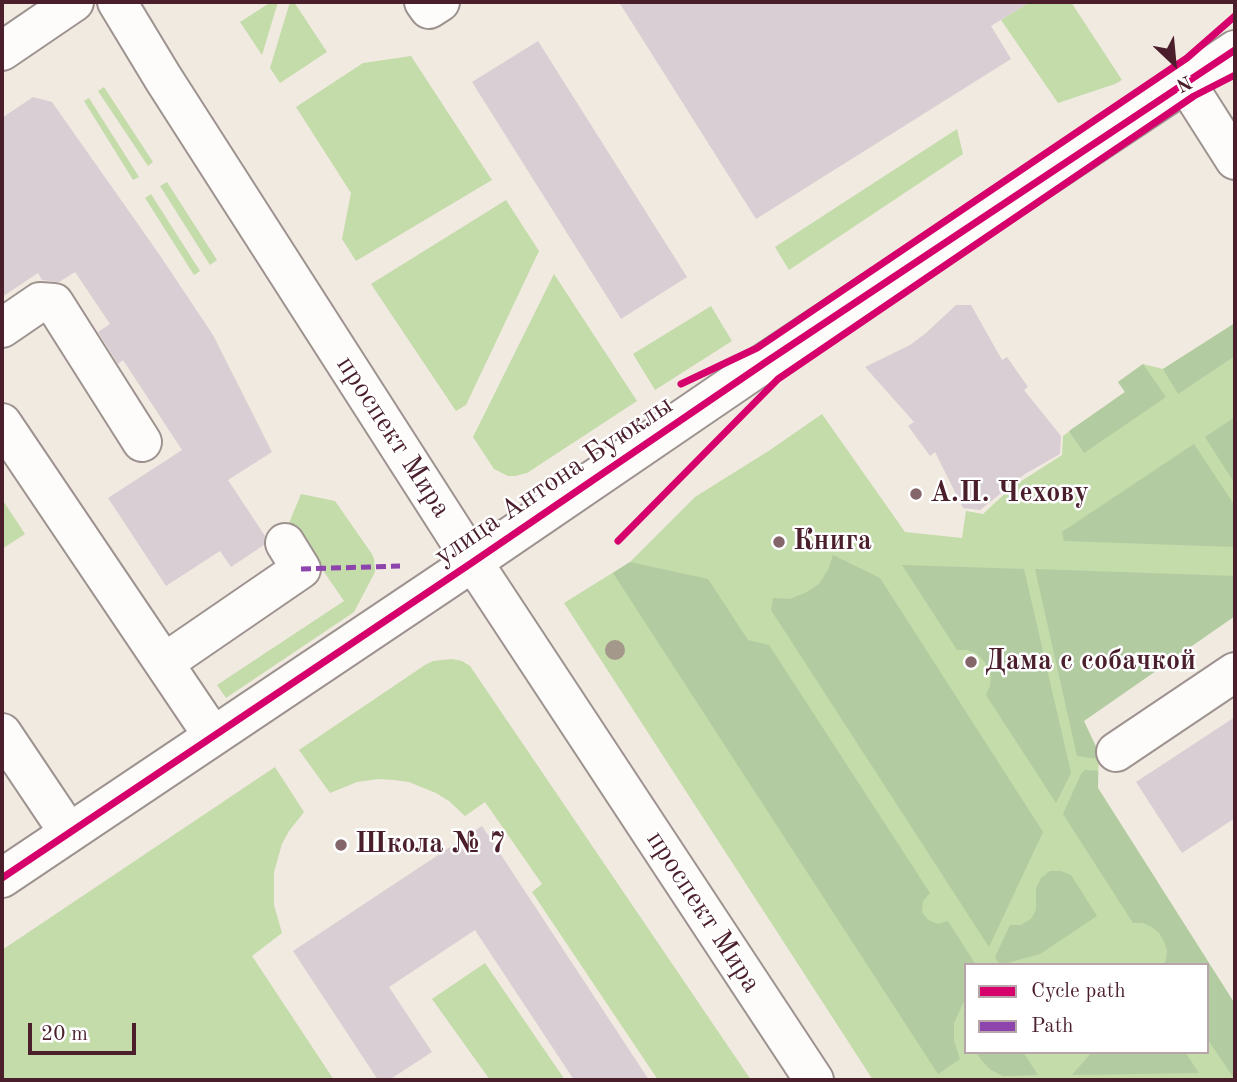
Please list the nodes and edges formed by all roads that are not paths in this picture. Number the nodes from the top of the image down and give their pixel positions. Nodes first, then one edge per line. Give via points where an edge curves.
1 (74, 2) edge
2 (117, 2) edge
3 (424, 2) edge
4 (440, 2) edge
5 (1235, 50) edge
6 (2, 51) edge
7 (1186, 83) junction
8 (1235, 160) edge
9 (2, 328) edge
10 (2, 423) edge
11 (142, 442) dead end
12 (285, 543) dead end
13 (474, 562) junction
14 (164, 663) junction
15 (1235, 672) edge
16 (2, 733) edge
17 (214, 736) junction
18 (1116, 752) dead end
19 (69, 833) junction
20 (2, 878) edge
21 (814, 1080) edge

1 - 6 street
2 - 13 street, проспект Мира
3 - 4 street via 429,9
5 - 7 street, улица Антона Буюклы
7 - 8 street
7 - 13 street, улица Антона Буюклы
9 - 11 street via 40,302 54,303
10 - 14 street
12 - 14 street via 301,569
13 - 17 street, улица Антона Буюклы
13 - 21 street, проспект Мира
14 - 17 street
15 - 18 street
16 - 19 street
17 - 19 street, улица Антона Буюклы
19 - 20 street, улица Антона Буюклы

